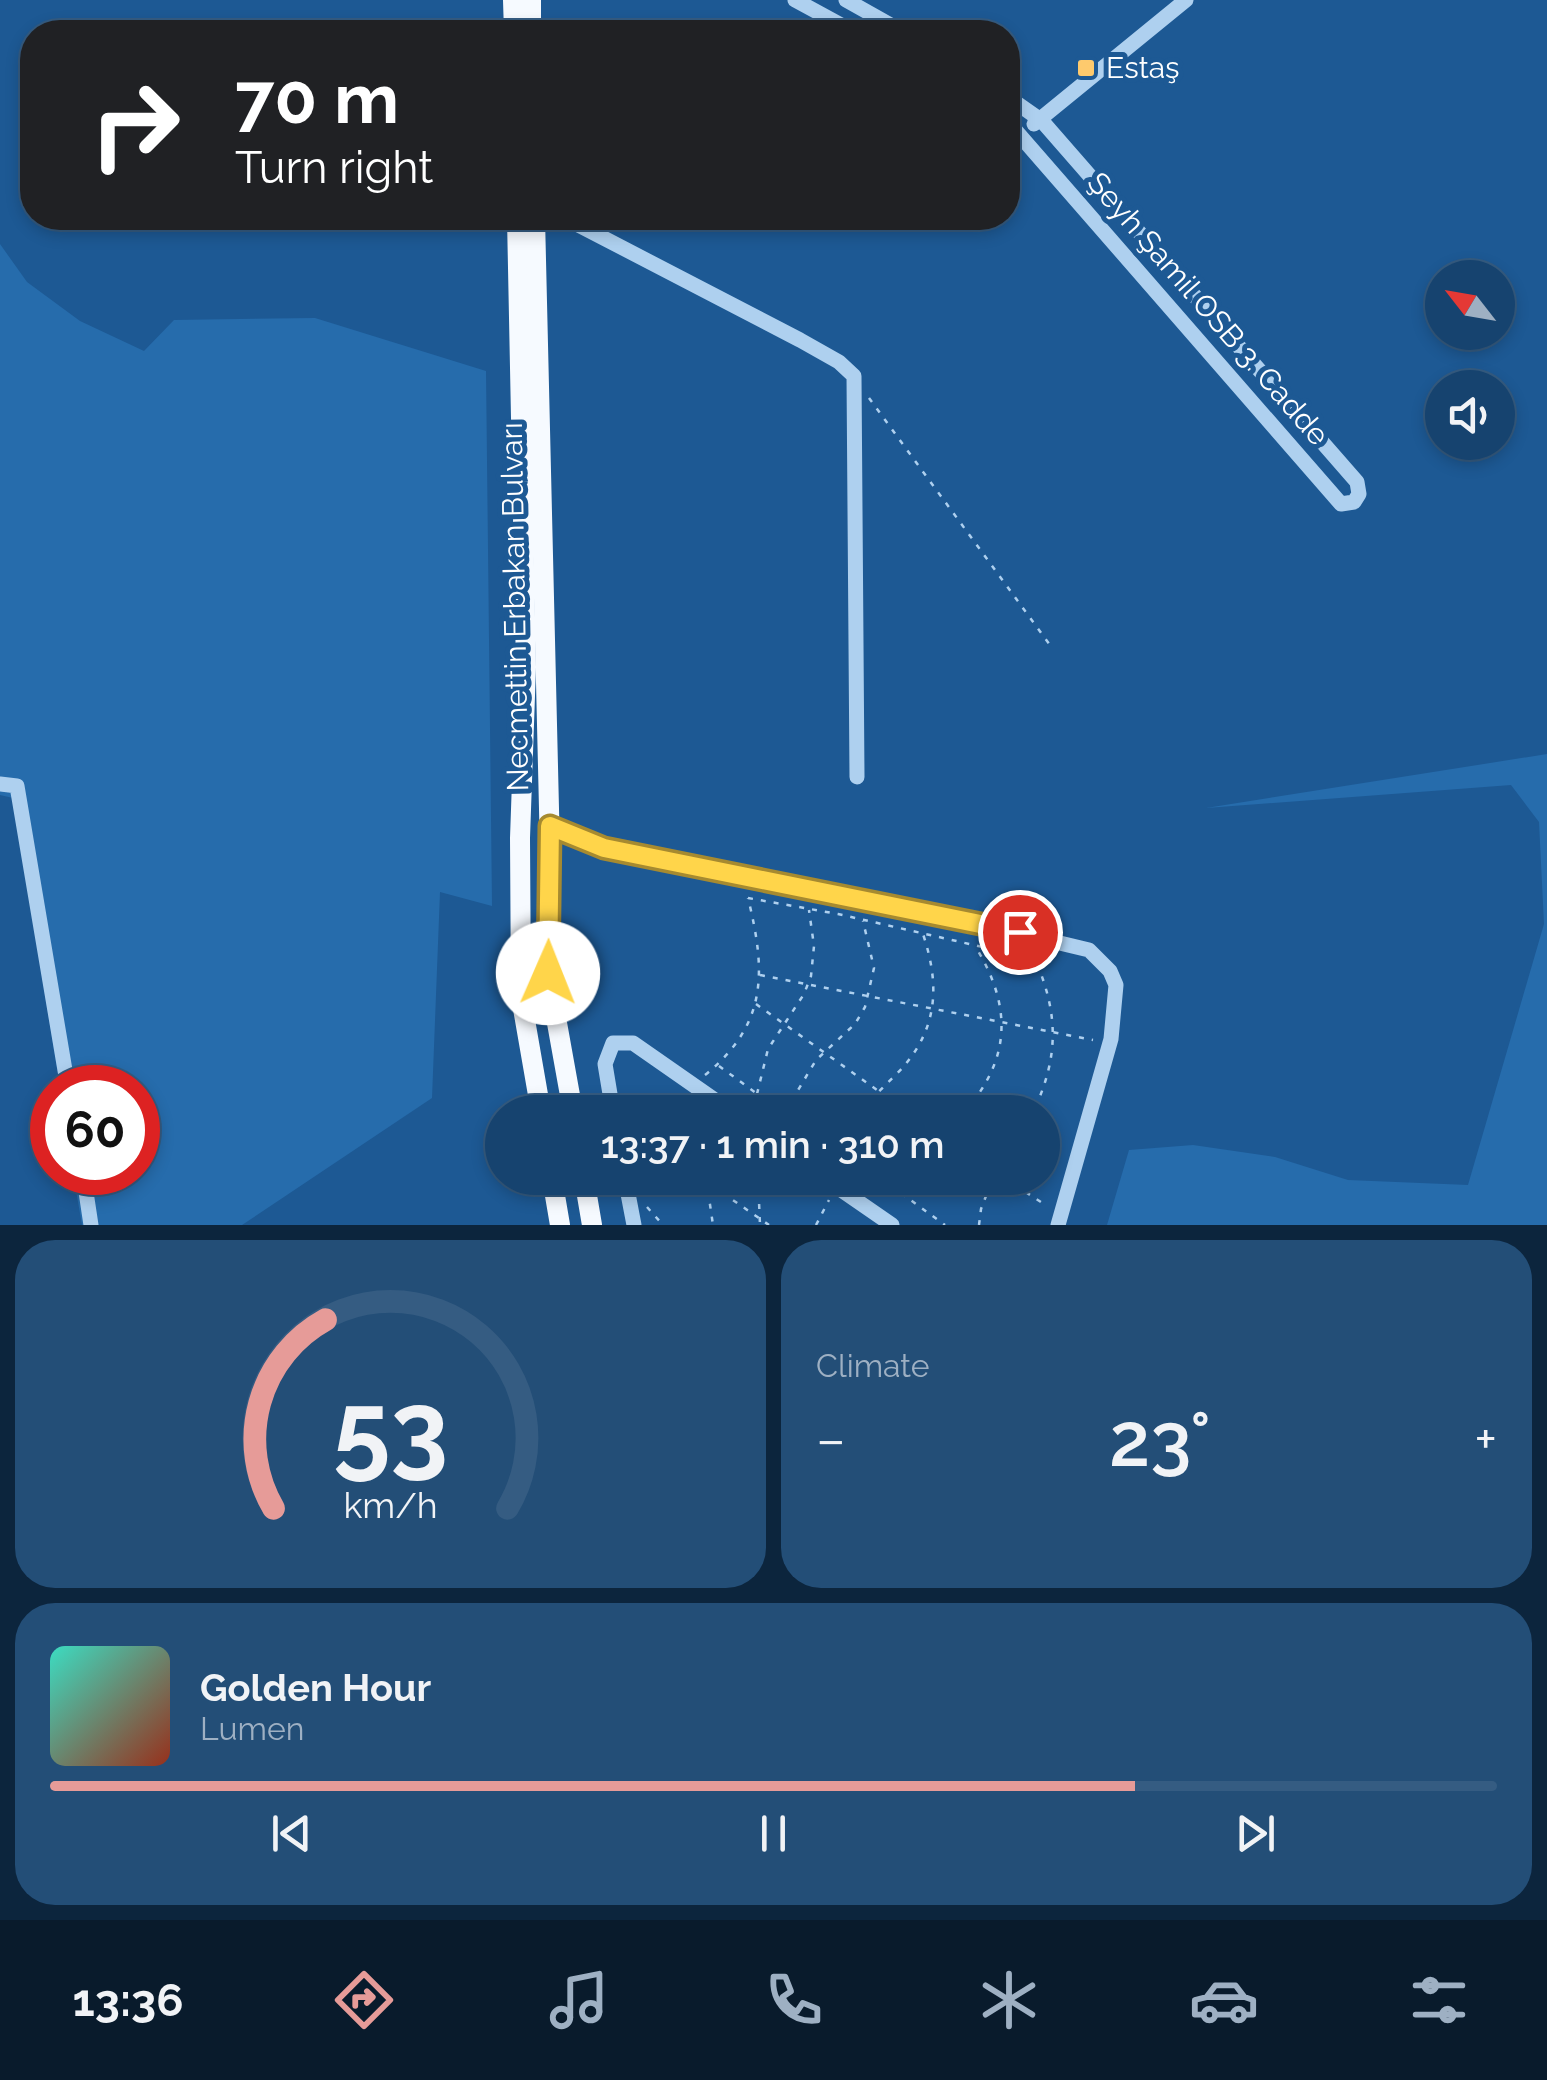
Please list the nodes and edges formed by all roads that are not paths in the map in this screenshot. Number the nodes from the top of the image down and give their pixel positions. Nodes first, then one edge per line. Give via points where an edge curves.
1 (795, 0) edge
2 (846, 0) edge
3 (1186, 0) edge
4 (832, 20) edge
5 (882, 20) edge
6 (1020, 106) edge
7 (1042, 121) junction
8 (1020, 126) edge
9 (1020, 137) edge
10 (517, 230) edge
11 (535, 230) edge
12 (588, 230) edge
13 (857, 777) dead end
14 (0, 784) edge
15 (550, 826) junction
16 (64, 1065) edge
17 (538, 1095) edge
18 (570, 1095) edge
19 (610, 1095) edge
20 (708, 1095) edge
21 (86, 1195) edge
22 (555, 1195) edge
23 (587, 1195) edge
24 (628, 1195) edge
25 (848, 1195) edge
26 (1059, 1221) edge
27 (92, 1225) edge
28 (560, 1225) edge
29 (592, 1225) edge
30 (634, 1225) edge
31 (892, 1225) edge

1 - 4 street
2 - 5 street
3 - 7 street
6 - 7 street
7 - 8 street
7 - 9 street, Şeyh Şamil OSB 3. Cadde via 1357,482 1357,499 1341,504
10 - 17 main road, Necmettin Erbakan Bulvarı via 526,666 521,997
11 - 15 main road, Necmettin Erbakan Bulvarı
12 - 13 street via 800,340 854,376
14 - 16 street via 17,786
15 - 18 main road, Necmettin Erbakan Bulvarı via 548,973
15 - 26 street via 604,848 1089,950 1116,986 1110,1042
19 - 20 street via 605,1064 613,1043 633,1043
21 - 27 street
22 - 28 main road
23 - 29 main road
24 - 30 street
25 - 31 street

